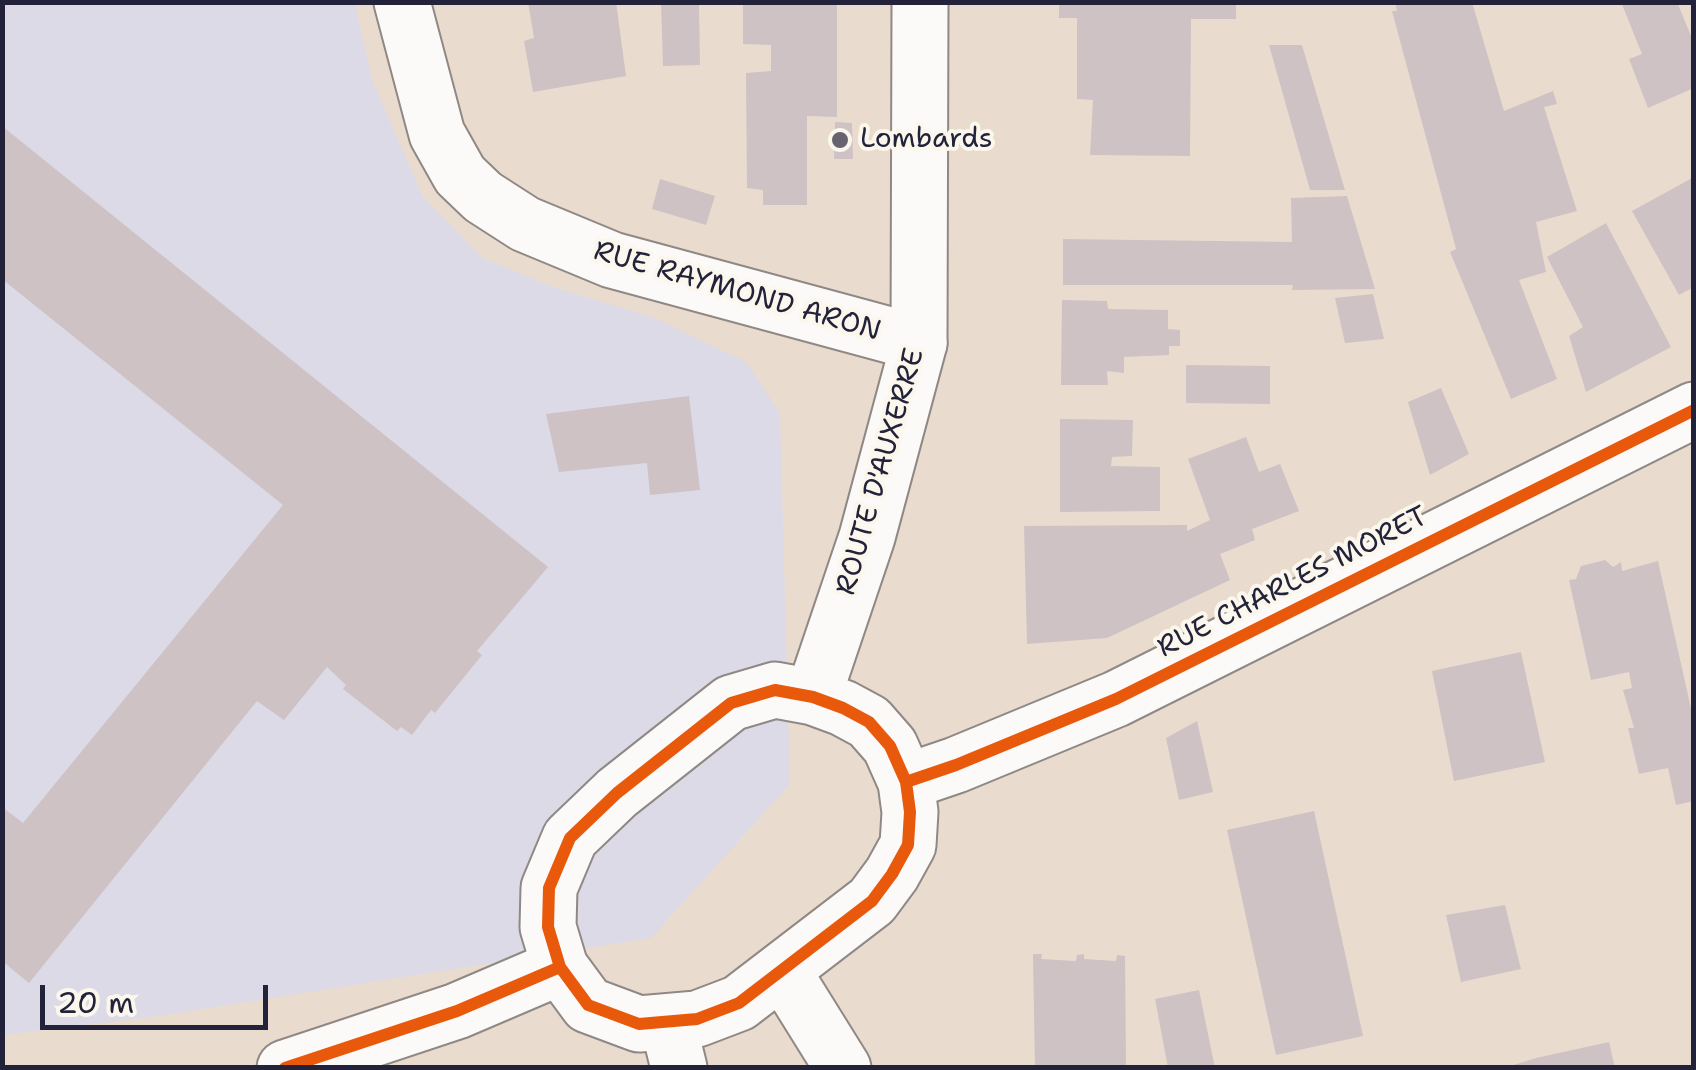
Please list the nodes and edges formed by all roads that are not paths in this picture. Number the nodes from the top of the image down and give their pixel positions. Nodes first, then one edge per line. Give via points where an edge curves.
1 (402, 2) edge
2 (920, 2) edge
3 (918, 343) junction
4 (1694, 410) edge
5 (813, 697) junction
6 (906, 782) junction
7 (560, 966) junction
8 (782, 970) junction
9 (673, 1045) edge
10 (284, 1068) edge
11 (844, 1068) edge

1 - 3 main road, RUE RAYMOND ARON via 437,134 460,175 511,215 612,260
2 - 3 main road, ROUTE D'AUXERRE
3 - 5 main road, ROUTE D'AUXERRE via 867,537
4 - 6 main road, RUE CHARLES MORET via 1116,699
5 - 6 main road via 869,722 890,746
5 - 7 main road via 774,690 732,703 570,838 549,888 548,927
6 - 8 main road via 908,845 892,874 872,902
7 - 9 main road via 588,1005
7 - 10 main road via 458,1011
8 - 9 main road via 739,1003 696,1020
8 - 11 main road

